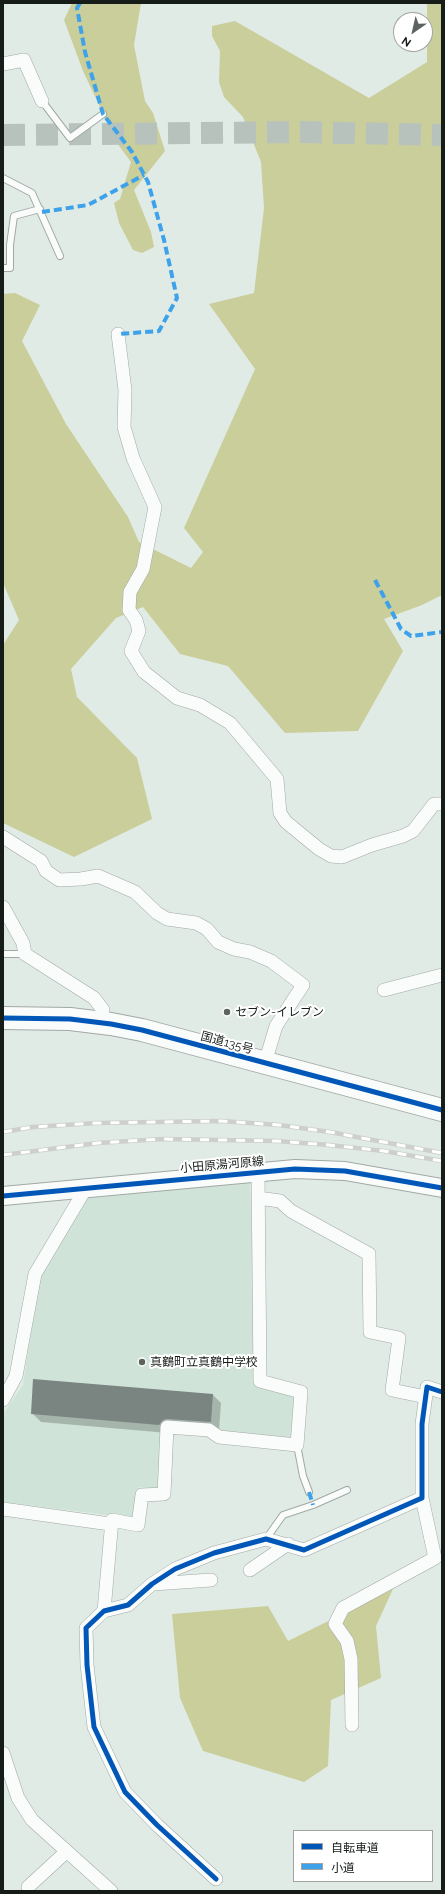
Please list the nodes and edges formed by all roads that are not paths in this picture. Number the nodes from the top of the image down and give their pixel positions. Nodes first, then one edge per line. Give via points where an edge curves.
1 (3, 64) edge
2 (42, 101) joint
3 (103, 114) dead end
4 (3, 178) edge
5 (40, 209) junction
6 (60, 256) dead end
7 (3, 268) edge
8 (118, 334) dead end
9 (442, 804) edge
10 (3, 837) edge
11 (3, 907) edge
12 (3, 954) edge
13 (25, 954) junction
14 (442, 975) edge
15 (384, 990) dead end
16 (3, 1018) edge
17 (101, 1022) junction
18 (265, 1063) junction
19 (442, 1110) edge
20 (258, 1171) junction
21 (86, 1188) junction
22 (442, 1188) edge
23 (3, 1196) edge
24 (258, 1198) junction
25 (442, 1392) edge
26 (426, 1396) junction
27 (3, 1400) edge
28 (297, 1445) junction
29 (347, 1490) dead end
30 (309, 1492) dead end
31 (422, 1498) junction
32 (3, 1509) edge
33 (110, 1524) junction
34 (266, 1539) junction
35 (288, 1544) junction
36 (250, 1570) dead end
37 (211, 1580) dead end
38 (152, 1584) junction
39 (104, 1611) junction
40 (352, 1725) dead end
41 (3, 1753) edge
42 (66, 1852) junction
43 (216, 1879) dead end
44 (28, 1887) dead end
45 (111, 1891) edge

1 - 2 street via 24,60
2 - 3 lane via 70,138
4 - 5 lane via 32,193
5 - 6 lane
5 - 7 lane via 14,216 10,268
8 - 9 street via 125,390 124,427 133,458 155,507 143,569 130,592 129,610 136,620 139,631 131,651 144,672 177,698 200,705 230,724 277,779 280,813 286,822 331,856 342,857 403,836 413,831 434,804
10 - 18 street via 41,861 46,871 59,880 98,876 135,892 167,919 196,922 207,929 218,942 271,961 303,985 276,1026
11 - 13 street via 23,943
12 - 13 lane
13 - 17 street via 94,998 103,1010
14 - 15 street
16 - 17 highway, 国道135号
17 - 18 highway, 国道135号 via 142,1030
18 - 19 highway, 国道135号
20 - 21 main road, 小田原湯河原線
20 - 22 main road, 小田原湯河原線 via 345,1171
20 - 24 street
21 - 23 main road, 小田原湯河原線
21 - 27 street via 35,1274 16,1376
24 - 26 street via 280,1201 292,1211 369,1254 370,1332 399,1338 392,1390
24 - 28 street via 260,1381 301,1392
25 - 26 street via 427,1387
26 - 31 street via 422,1424
28 - 30 lane
28 - 33 street via 219,1437 210,1430 167,1427 164,1494 142,1495 138,1525 112,1520
29 - 34 lane via 283,1515
31 - 35 street via 304,1550
31 - 40 street via 435,1558 343,1608 336,1624 347,1641 351,1659
32 - 33 street
33 - 39 street
34 - 35 street
34 - 38 street via 207,1556 175,1569
35 - 36 street
37 - 38 street
38 - 39 street via 128,1605
39 - 43 street via 86,1628 94,1727 125,1792
41 - 42 street via 18,1798 32,1820
42 - 44 street
42 - 45 street

